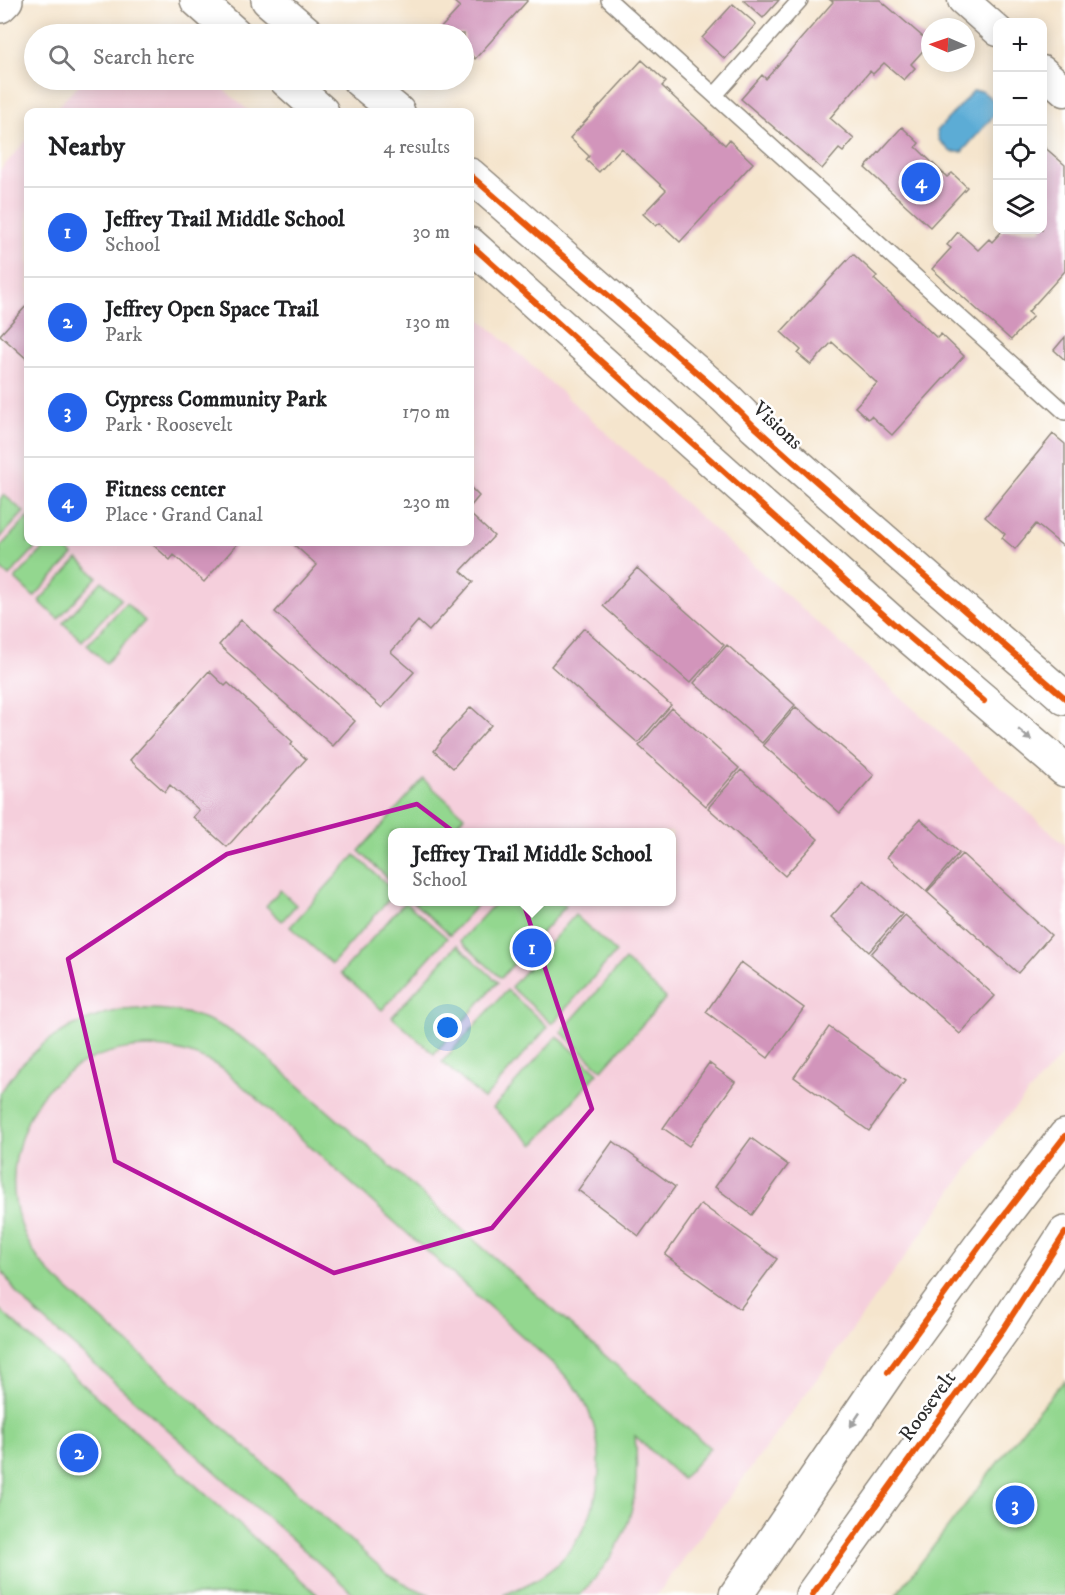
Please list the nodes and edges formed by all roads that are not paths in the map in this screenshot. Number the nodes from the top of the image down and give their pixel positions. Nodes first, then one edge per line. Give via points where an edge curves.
1 (6, 0) edge
2 (197, 0) edge
3 (268, 0) edge
4 (609, 0) edge
5 (800, 0) edge
6 (963, 0) edge
7 (0, 6) edge
8 (225, 24) edge
9 (296, 24) edge
10 (993, 27) edge
11 (1043, 72) edge
12 (297, 90) edge
13 (371, 90) edge
14 (1065, 91) edge
15 (715, 95) junction
16 (318, 108) edge
17 (393, 108) edge
18 (474, 178) edge
19 (474, 248) edge
20 (1065, 412) edge
21 (1065, 698) edge
22 (1065, 770) edge
23 (1065, 1136) edge
24 (1065, 1233) edge
25 (736, 1595) edge
26 (812, 1595) edge

1 - 7 street
2 - 8 street
3 - 9 street
4 - 15 lane
5 - 15 lane
6 - 10 street
11 - 14 street
12 - 16 street
13 - 17 street
15 - 20 lane
18 - 21 street, Visions
19 -> 22 street via 893,622
23 -> 25 street via 888,1372
24 - 26 street, Roosevelt via 1004,1328

